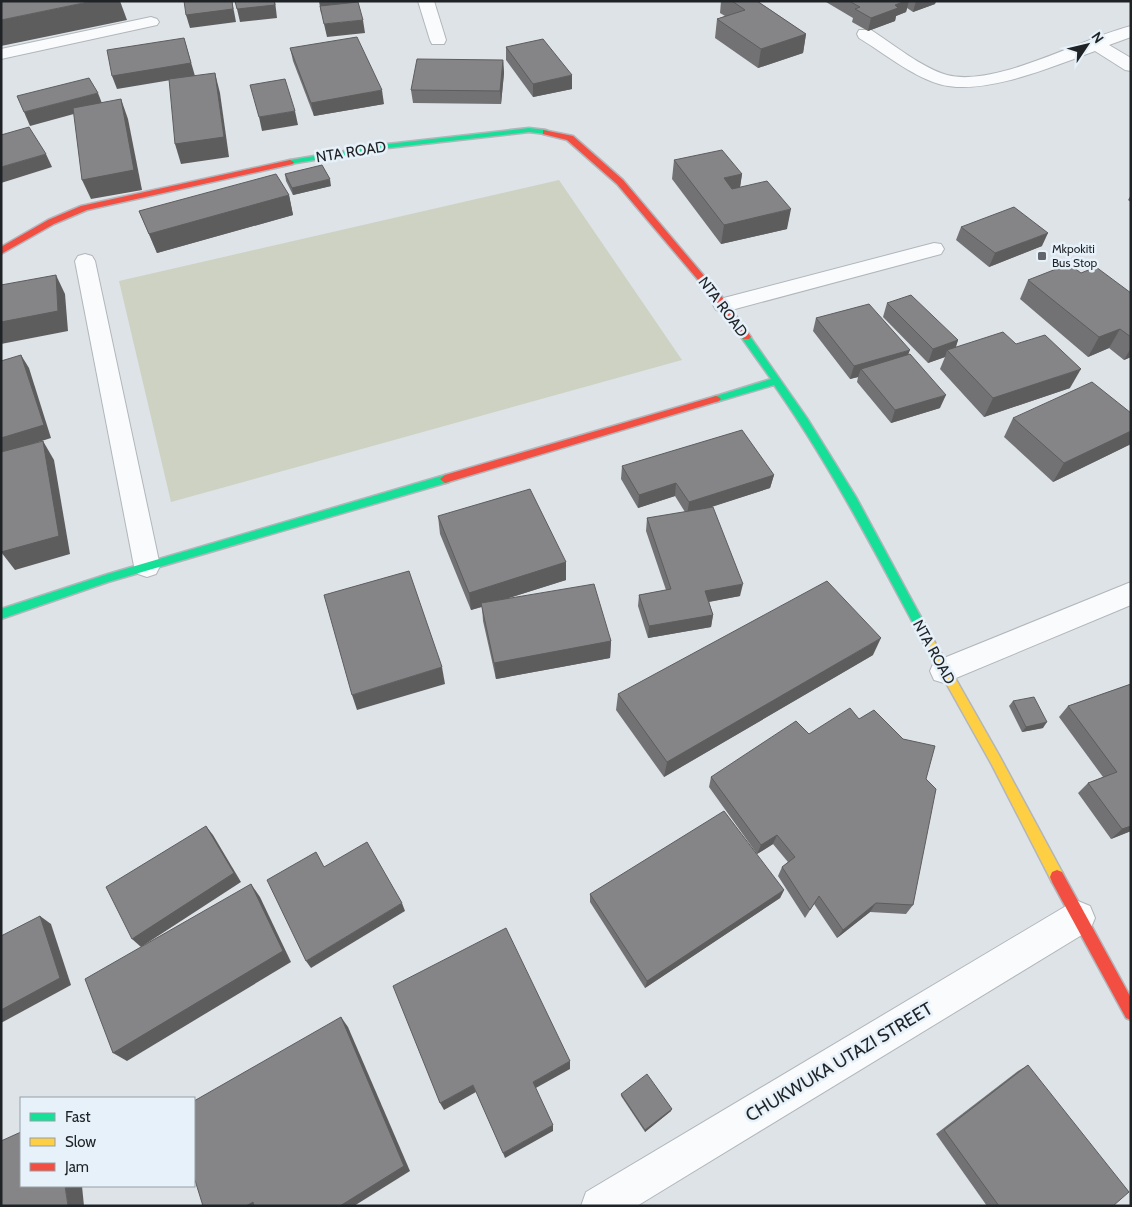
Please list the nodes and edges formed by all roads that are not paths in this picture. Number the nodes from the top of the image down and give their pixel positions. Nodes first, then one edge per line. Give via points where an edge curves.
1 (426, 1) edge
2 (151, 22) dead end
3 (1131, 31) edge
4 (865, 34) edge
5 (438, 40) dead end
6 (1096, 44) junction
7 (1, 54) edge
8 (1131, 66) edge
9 (934, 249) dead end
10 (1, 251) edge
11 (85, 261) dead end
12 (724, 305) junction
13 (776, 381) junction
14 (147, 566) junction
15 (1131, 593) edge
16 (1, 614) edge
17 (944, 671) junction
18 (1078, 918) junction
19 (1131, 1013) edge
20 (600, 1206) edge

1 - 5 street
2 - 7 street
3 - 6 street
4 - 6 street via 935,77 972,83
6 - 8 street
9 - 12 street
10 - 12 street, NTA ROAD via 51,222 84,208 254,169 388,146 536,130 570,138 620,182
11 - 14 street
12 - 13 street, NTA ROAD
13 - 14 street
13 - 17 street, NTA ROAD via 804,420 852,500
14 - 16 street
15 - 17 street
17 - 18 street, NTA ROAD via 996,761
18 - 19 street, NTA ROAD
18 - 20 street, CHUKWUKA UTAZI STREET

